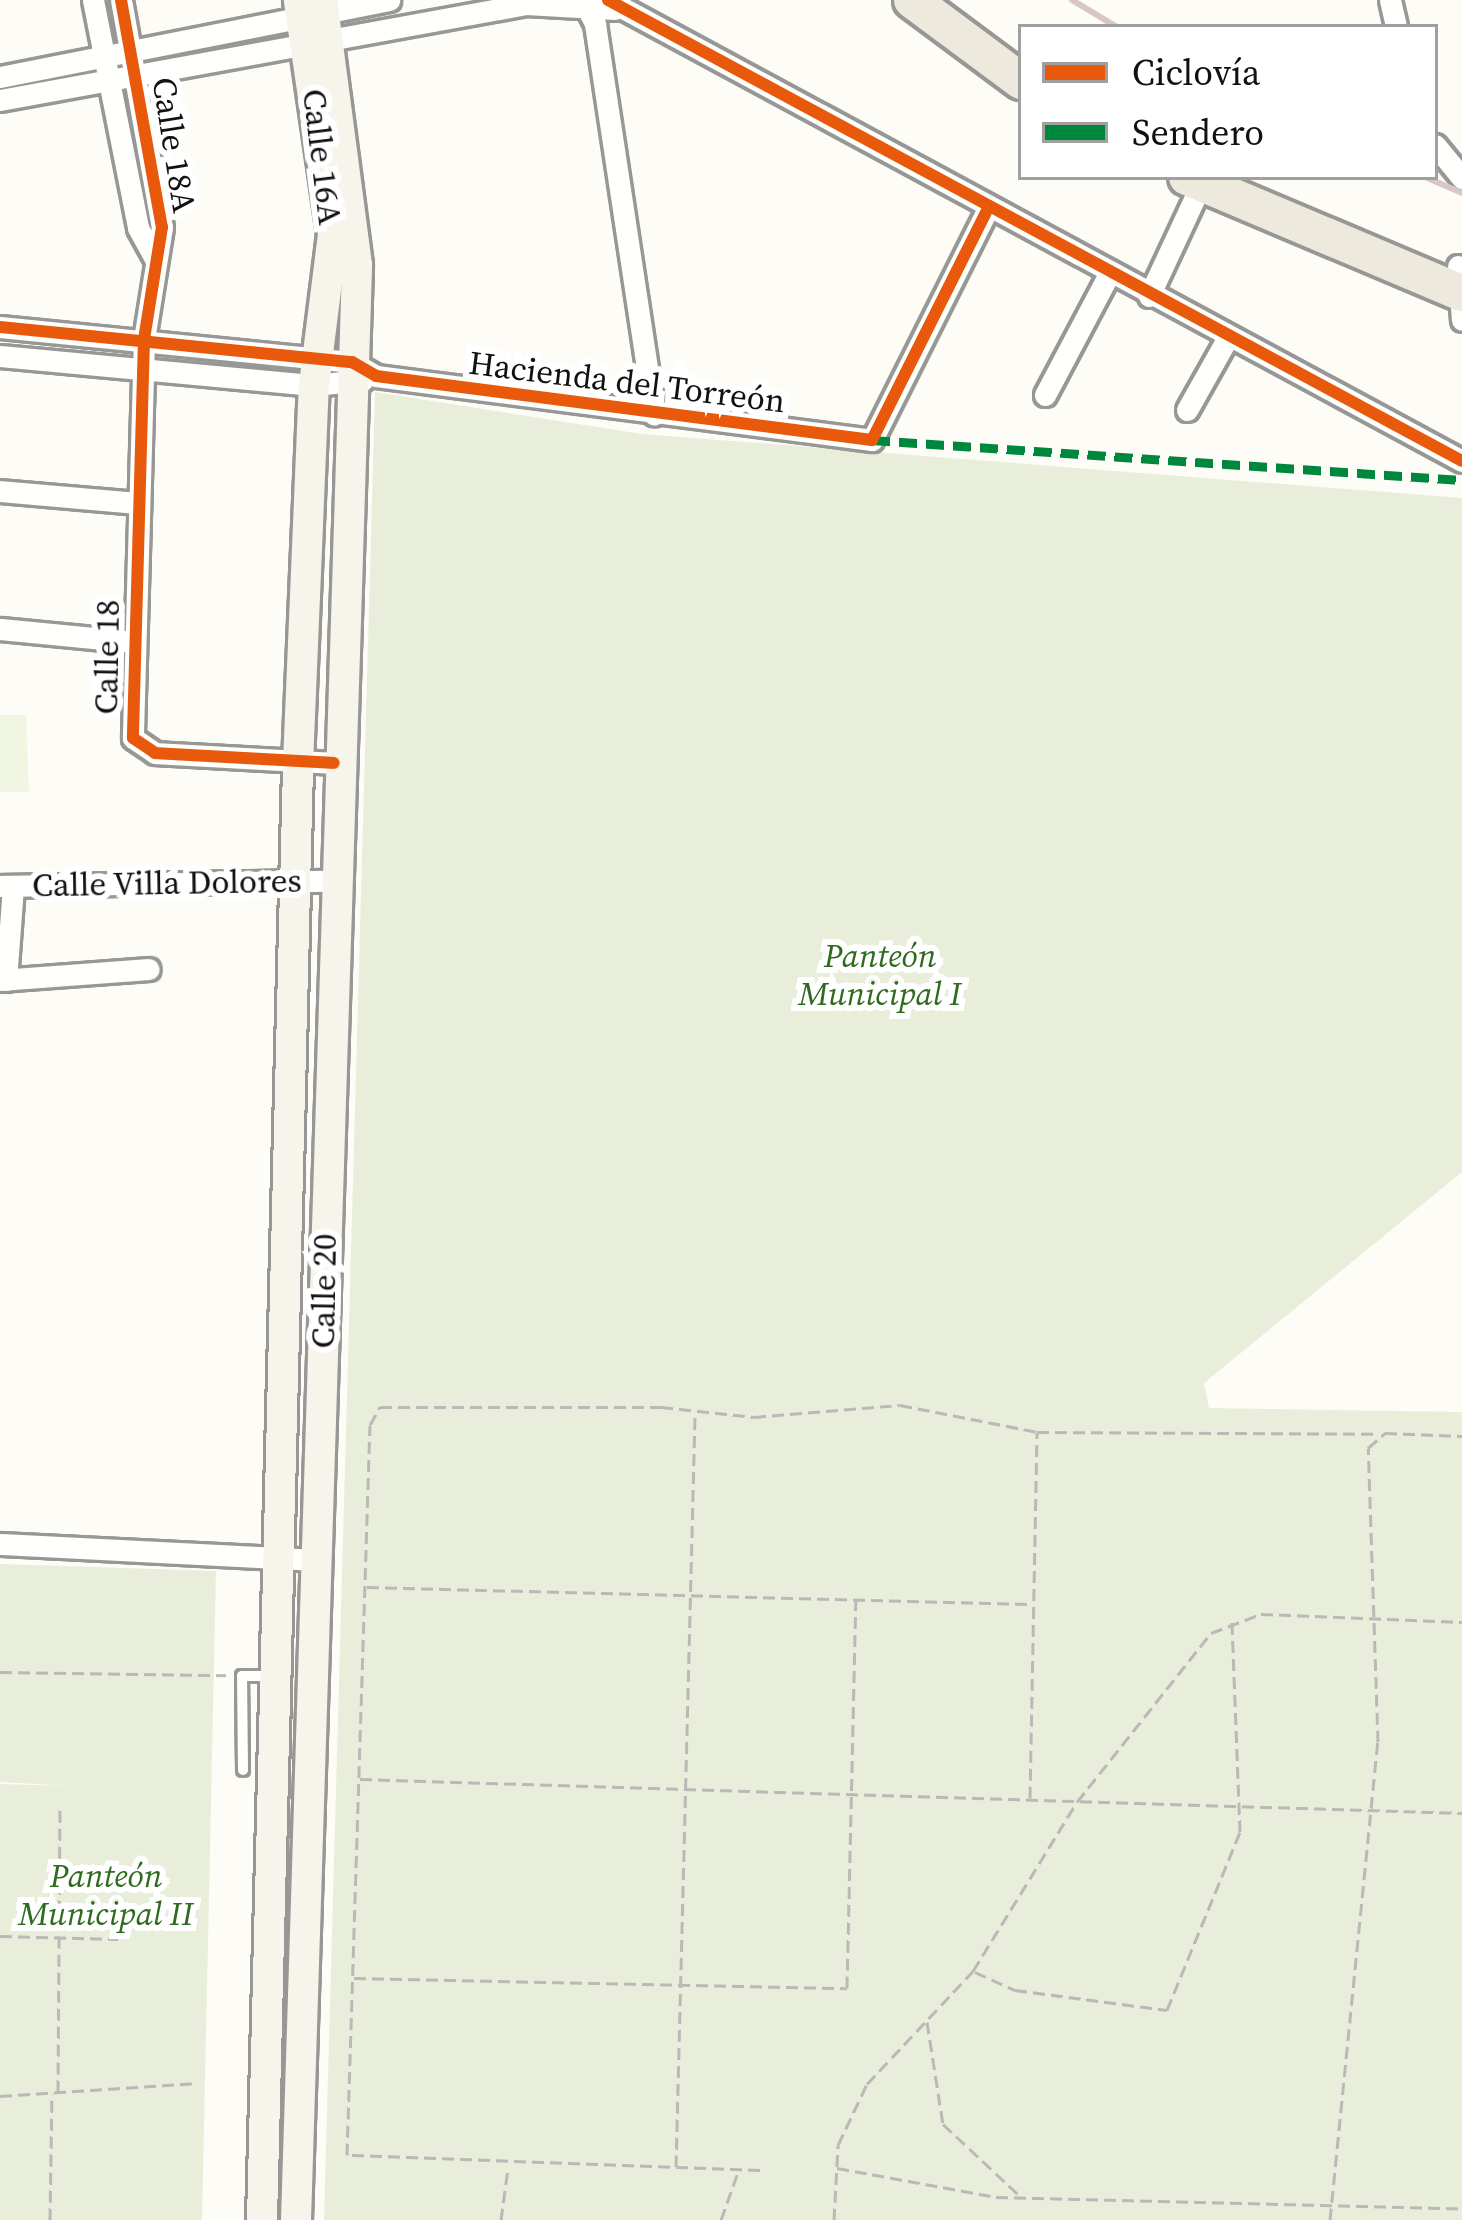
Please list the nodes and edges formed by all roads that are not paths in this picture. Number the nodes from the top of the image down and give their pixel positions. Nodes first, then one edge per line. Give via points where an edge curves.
1 (93, 0) edge
2 (121, 0) edge
3 (389, 0) edge
4 (912, 0) edge
5 (948, 0) edge
6 (598, 6) edge
7 (312, 7) edge
8 (318, 44) junction
9 (131, 50) junction
10 (1018, 50) edge
11 (104, 57) junction
12 (136, 74) junction
13 (0, 76) edge
14 (1018, 79) edge
15 (111, 80) junction
16 (0, 100) edge
17 (1439, 153) edge
18 (1462, 178) edge
19 (1197, 180) edge
20 (1199, 180) edge
21 (1255, 180) edge
22 (986, 212) junction
23 (155, 259) junction
24 (1108, 276) junction
25 (1461, 287) edge
26 (1149, 296) junction
27 (0, 327) edge
28 (145, 339) junction
29 (1227, 339) junction
30 (0, 356) edge
31 (145, 369) junction
32 (315, 372) junction
33 (359, 374) junction
34 (1045, 395) dead end
35 (1187, 410) dead end
36 (654, 415) junction
37 (1462, 461) edge
38 (0, 491) edge
39 (138, 503) junction
40 (305, 586) junction
41 (341, 588) junction
42 (0, 629) edge
43 (134, 642) junction
44 (298, 763) junction
45 (334, 763) junction
46 (299, 877) junction
47 (334, 880) junction
48 (6, 886) edge
49 (149, 969) dead end
50 (3, 980) edge
51 (288, 1229) junction
52 (326, 1232) junction
53 (0, 1544) edge
54 (281, 1560) junction
55 (317, 1560) junction
56 (280, 1676) junction
57 (243, 1770) dead end
58 (276, 1778) junction
59 (310, 1779) junction
60 (262, 2220) edge
61 (296, 2220) edge

1 - 11 street, Calle 18A
2 - 9 street, Calle 18A
3 - 7 street
4 - 14 main road
5 - 10 main road
6 - 8 street via 526,4
6 - 22 street
6 - 36 street
7 - 8 main road, Calle 16A
7 - 9 street
8 - 12 street
8 - 32 main road, Calle 16A via 332,207
8 - 33 main road, Calle 16A via 357,230
9 - 11 street
9 - 12 street, Calle 18A
11 - 13 street
11 - 15 street, Calle 18A
12 - 15 street
12 - 23 street, Calle 18A via 162,226
15 - 16 street
15 - 23 street, Calle 18A via 138,228
17 - 18 street
19 - 26 street
20 - 25 main road
21 - 25 main road
22 - 24 street
22 - 36 street, Hacienda del Torreón via 872,440
23 - 28 street, Calle 18A
24 - 26 street
24 - 34 street
26 - 29 street
27 - 28 street
28 - 31 street, Calle 18A
28 - 32 street
29 - 35 street
29 - 37 street
30 - 31 street
31 - 32 street
31 - 39 street, Calle 18
32 - 33 street, Hacienda del Torreón
32 - 40 main road, Calle 20
33 - 36 street, Hacienda del Torreón
33 - 41 main road, Calle 20
38 - 39 street
39 - 43 street, Calle 18
40 - 41 main road
40 - 44 main road, Calle 20
41 - 45 main road, Calle 20
42 - 43 street
43 - 44 street, Calle 18 via 138,746
44 - 45 street, Calle 18
44 - 46 main road, Calle 20
45 - 47 main road, Calle 20
46 - 47 street, Calle Villa Dolores
46 - 48 street, Calle Villa Dolores
46 - 51 main road, Calle 20
47 - 52 main road, Calle 20
48 - 50 street
49 - 50 street
51 - 52 main road
51 - 54 main road, Calle 20
52 - 55 main road, Calle 20
53 - 54 street
54 - 55 street
54 - 56 main road, Calle 20
55 - 59 main road, Calle 20
56 - 57 lane via 242,1676
56 - 58 main road, Calle 20
58 - 59 main road
58 - 60 main road, Calle 20
59 - 61 main road, Calle 20

